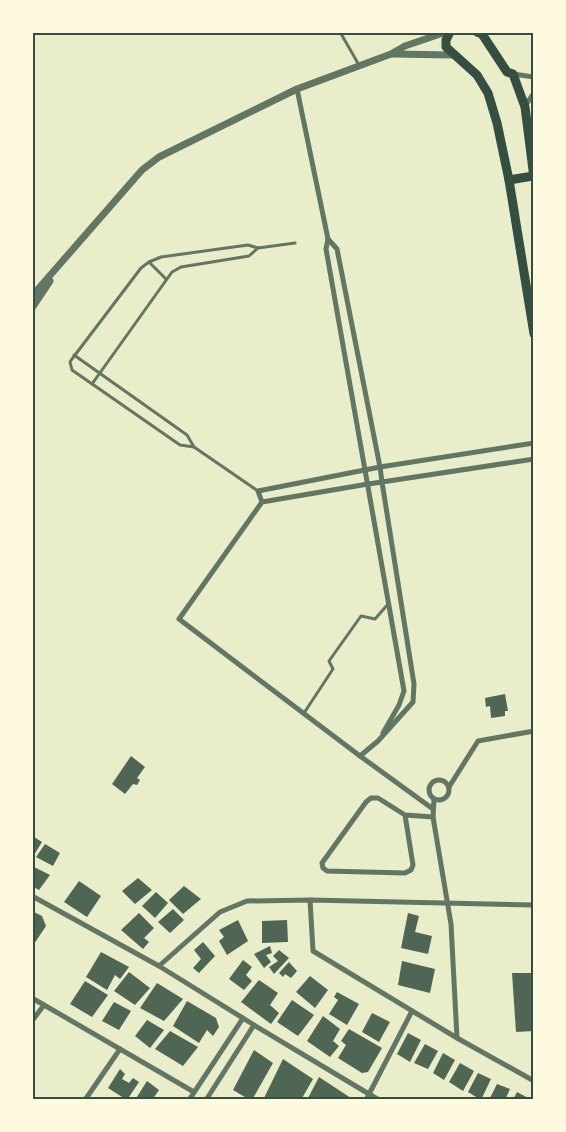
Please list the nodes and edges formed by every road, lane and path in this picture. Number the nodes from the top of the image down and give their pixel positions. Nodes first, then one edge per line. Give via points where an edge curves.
1 (340, 32) edge
2 (446, 32) edge
3 (450, 32) edge
4 (480, 33) edge
5 (391, 54) junction
6 (453, 55) junction
7 (360, 66) junction
8 (513, 74) junction
9 (534, 77) edge
10 (297, 89) junction
11 (534, 93) edge
12 (525, 107) junction
13 (533, 177) edge
14 (509, 180) junction
15 (328, 239) junction
16 (295, 243) dead end
17 (258, 248) junction
18 (149, 262) junction
19 (56, 270) junction
20 (166, 279) junction
21 (32, 296) edge
22 (531, 305) edge
23 (32, 308) edge
24 (534, 334) edge
25 (74, 355) junction
26 (100, 373) junction
27 (92, 384) junction
28 (534, 443) edge
29 (194, 447) junction
30 (534, 458) edge
31 (380, 467) junction
32 (366, 470) junction
33 (382, 482) junction
34 (368, 484) junction
35 (258, 491) junction
36 (262, 502) junction
37 (389, 602) junction
38 (304, 713) junction
39 (534, 731) edge
40 (378, 741) junction
41 (360, 756) junction
42 (449, 787) junction
43 (434, 799) junction
44 (433, 809) junction
45 (405, 815) junction
46 (433, 817) junction
47 (32, 896) edge
48 (310, 900) junction
49 (447, 902) junction
50 (534, 905) edge
51 (159, 966) junction
52 (32, 998) edge
53 (44, 1005) junction
54 (412, 1011) junction
55 (243, 1018) junction
56 (32, 1022) edge
57 (254, 1025) junction
58 (457, 1038) junction
59 (120, 1049) junction
60 (534, 1081) edge
61 (194, 1092) junction
62 (369, 1094) junction
63 (85, 1100) edge
64 (189, 1100) edge
65 (206, 1100) edge
66 (366, 1100) edge
67 (379, 1100) edge

1 - 7 lane
2 - 5 street
3 - 6 main road via 446,47
4 - 8 main road via 507,72
5 - 6 street
5 - 7 street
6 - 14 main road via 477,75 488,93
7 - 10 street
8 - 9 street
8 - 12 main road
10 - 15 street
10 - 19 street via 159,157 142,170
11 - 12 street
12 - 13 main road
13 - 14 main road
14 - 22 main road
15 - 31 street via 337,248
15 - 32 street via 326,249
16 - 17 lane
17 - 18 lane via 248,245 160,257
17 - 20 lane via 249,256 181,267
18 - 20 lane
18 - 25 lane
19 - 21 street
19 - 23 street
20 - 26 lane
22 - 24 main road
25 - 26 lane
25 - 27 lane via 70,362 72,370
26 - 27 lane
26 - 29 lane via 187,435
27 - 29 lane via 180,445
28 - 31 street
29 - 35 lane
30 - 33 street
31 - 32 street
31 - 33 street
32 - 34 street
32 - 35 street
33 - 34 street
33 - 40 street via 414,684 413,702
34 - 36 street
34 - 37 street
35 - 36 street
36 - 38 street via 179,620
37 - 38 lane via 375,619 361,616 329,661 333,669
37 - 40 street via 404,692
38 - 41 street
39 - 42 street via 478,741
40 - 41 street
41 - 44 street
42 - 43 street via 444,799
42 - 43 street via 442,781 433,782 429,791
43 - 44 street
44 - 46 street
45 - 45 street via 378,798 371,798 322,863 323,868 327,871 385,873 411,870 413,865
45 - 46 street
46 - 49 street
47 - 51 street
48 - 49 street
48 - 51 street via 247,900 220,912
48 - 54 street via 313,951
49 - 50 street
49 - 58 street
51 - 55 street
52 - 53 street
53 - 56 street
53 - 59 street
54 - 58 street
54 - 62 street
55 - 57 street
55 - 61 street
57 - 62 street
57 - 65 street
58 - 60 street
59 - 61 street
59 - 63 street
61 - 64 street
62 - 66 street
62 - 67 street

